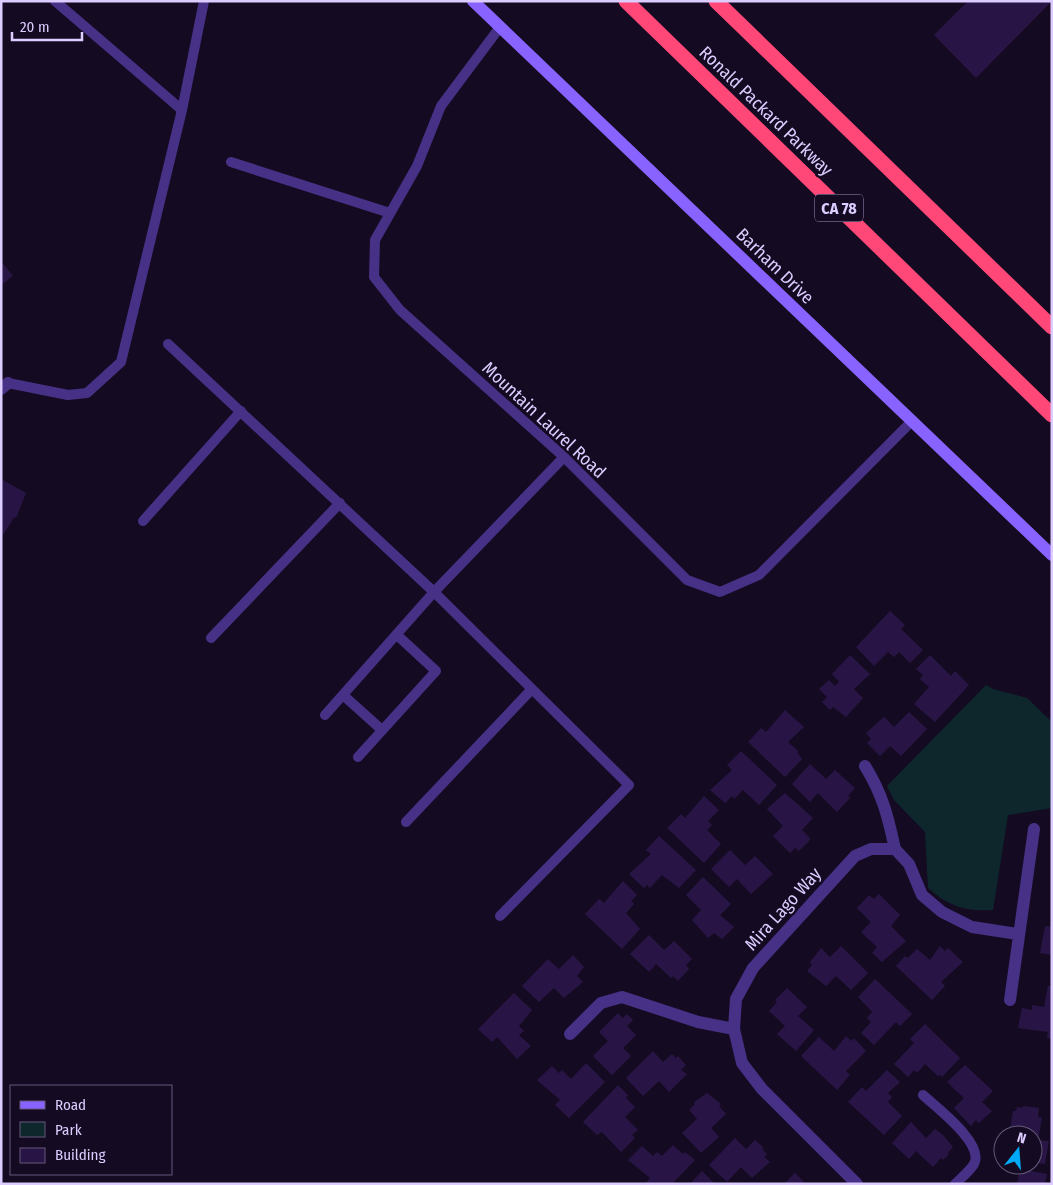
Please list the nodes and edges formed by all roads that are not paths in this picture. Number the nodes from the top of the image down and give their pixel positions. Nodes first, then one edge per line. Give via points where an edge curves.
1 (55, 1) edge
2 (204, 1) edge
3 (473, 1) edge
4 (626, 1) edge
5 (716, 1) edge
6 (500, 27) junction
7 (182, 110) junction
8 (231, 162) dead end
9 (390, 213) junction
10 (1052, 327) edge
11 (168, 344) dead end
12 (4, 386) edge
13 (241, 411) junction
14 (1052, 415) edge
15 (912, 422) junction
16 (564, 457) junction
17 (340, 503) junction
18 (143, 520) dead end
19 (1052, 555) edge
20 (434, 592) junction
21 (397, 634) junction
22 (211, 638) dead end
23 (531, 690) junction
24 (343, 695) junction
25 (325, 715) dead end
26 (382, 730) junction
27 (358, 757) dead end
28 (865, 766) dead end
29 (406, 822) dead end
30 (1034, 829) dead end
31 (895, 849) junction
32 (500, 916) dead end
33 (1018, 934) junction
34 (1010, 1000) dead end
35 (734, 1029) junction
36 (570, 1034) dead end
37 (923, 1095) dead end
38 (857, 1184) edge
39 (955, 1184) edge

1 - 7 lane
2 - 7 lane
3 - 6 main road, Barham Drive
4 - 14 highway, Ronald Packard Parkway / CA 78
5 - 10 highway
6 - 9 lane, Mountain Laurel Road via 441,106 417,166
6 - 15 main road, Barham Drive
7 - 12 lane via 121,362 87,393 68,395
8 - 9 lane
9 - 16 lane, Mountain Laurel Road via 374,240 374,277 400,310
11 - 13 lane
13 - 17 lane
13 - 18 lane
15 - 16 lane, Mountain Laurel Road via 759,575 720,592 687,580
15 - 19 main road, Barham Drive
16 - 20 lane
17 - 20 lane
17 - 22 lane
20 - 21 lane
20 - 23 lane
21 - 24 lane
21 - 26 lane via 436,671
23 - 29 lane
23 - 32 lane via 629,785
24 - 25 lane
24 - 26 lane
26 - 27 lane
28 - 31 street via 886,807
30 - 33 street
31 - 33 street via 909,864 922,895 942,912 972,927
31 - 35 street, Mira Lago Way via 872,849 854,856 759,961 736,999
33 - 34 street
35 - 36 street via 698,1022 622,996 601,1003
35 - 38 street, Mira Lago Way via 742,1063 762,1089
37 - 39 lane via 970,1140 977,1152 974,1164

